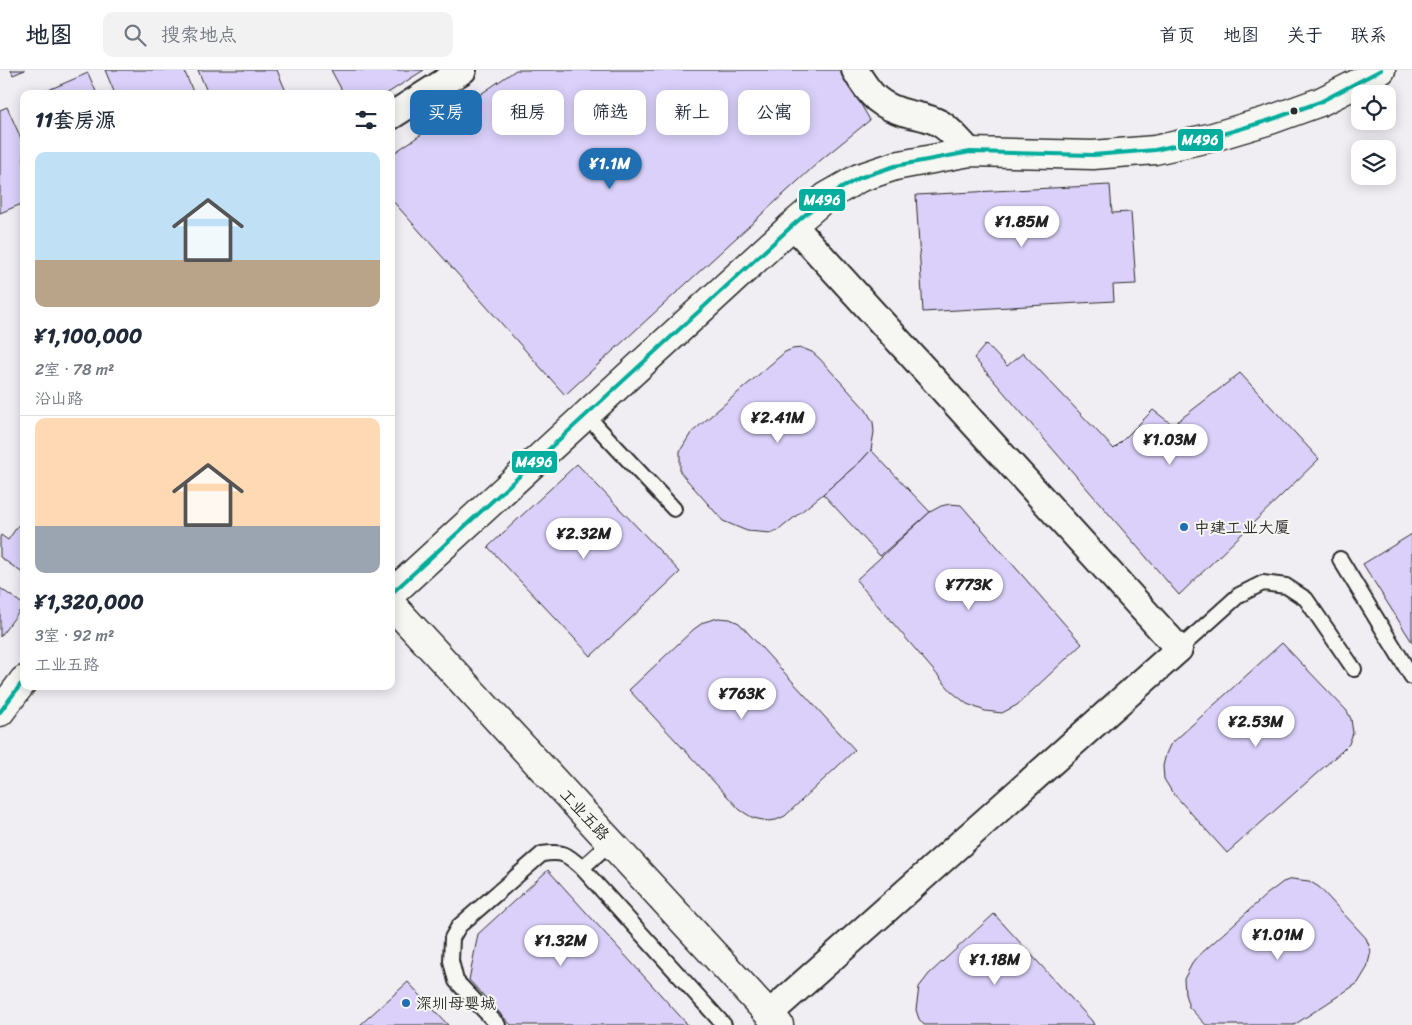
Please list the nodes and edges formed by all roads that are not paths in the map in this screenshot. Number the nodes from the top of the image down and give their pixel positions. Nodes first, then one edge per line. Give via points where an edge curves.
1 (463, 70) edge
2 (855, 70) edge
3 (1381, 70) edge
4 (395, 113) edge
5 (970, 152) junction
6 (793, 225) junction
7 (586, 415) junction
8 (674, 508) dead end
9 (1340, 559) dead end
10 (395, 590) edge
11 (395, 608) edge
12 (1179, 649) junction
13 (1354, 669) dead end
14 (1412, 677) edge
15 (20, 685) edge
16 (0, 712) edge
17 (611, 842) junction
18 (582, 868) junction
19 (774, 1020) edge
20 (498, 1025) edge
21 (724, 1025) edge

1 - 4 street
2 - 5 street via 865,88 879,102 897,111 940,123
3 - 5 street via 1320,102 1270,120 1155,150 1093,155
5 - 6 street via 895,166 859,178 826,197
6 - 7 street
6 - 12 street
7 - 8 lane
7 - 10 street
9 - 14 lane
11 - 17 street, 工业五路
12 - 13 lane via 1239,595 1263,583 1286,586 1306,599
12 - 19 street
15 - 16 street
17 - 18 lane
17 - 19 street, 工业五路
18 - 20 lane via 557,852 542,854 459,926 452,938 451,961 456,980
18 - 21 lane

